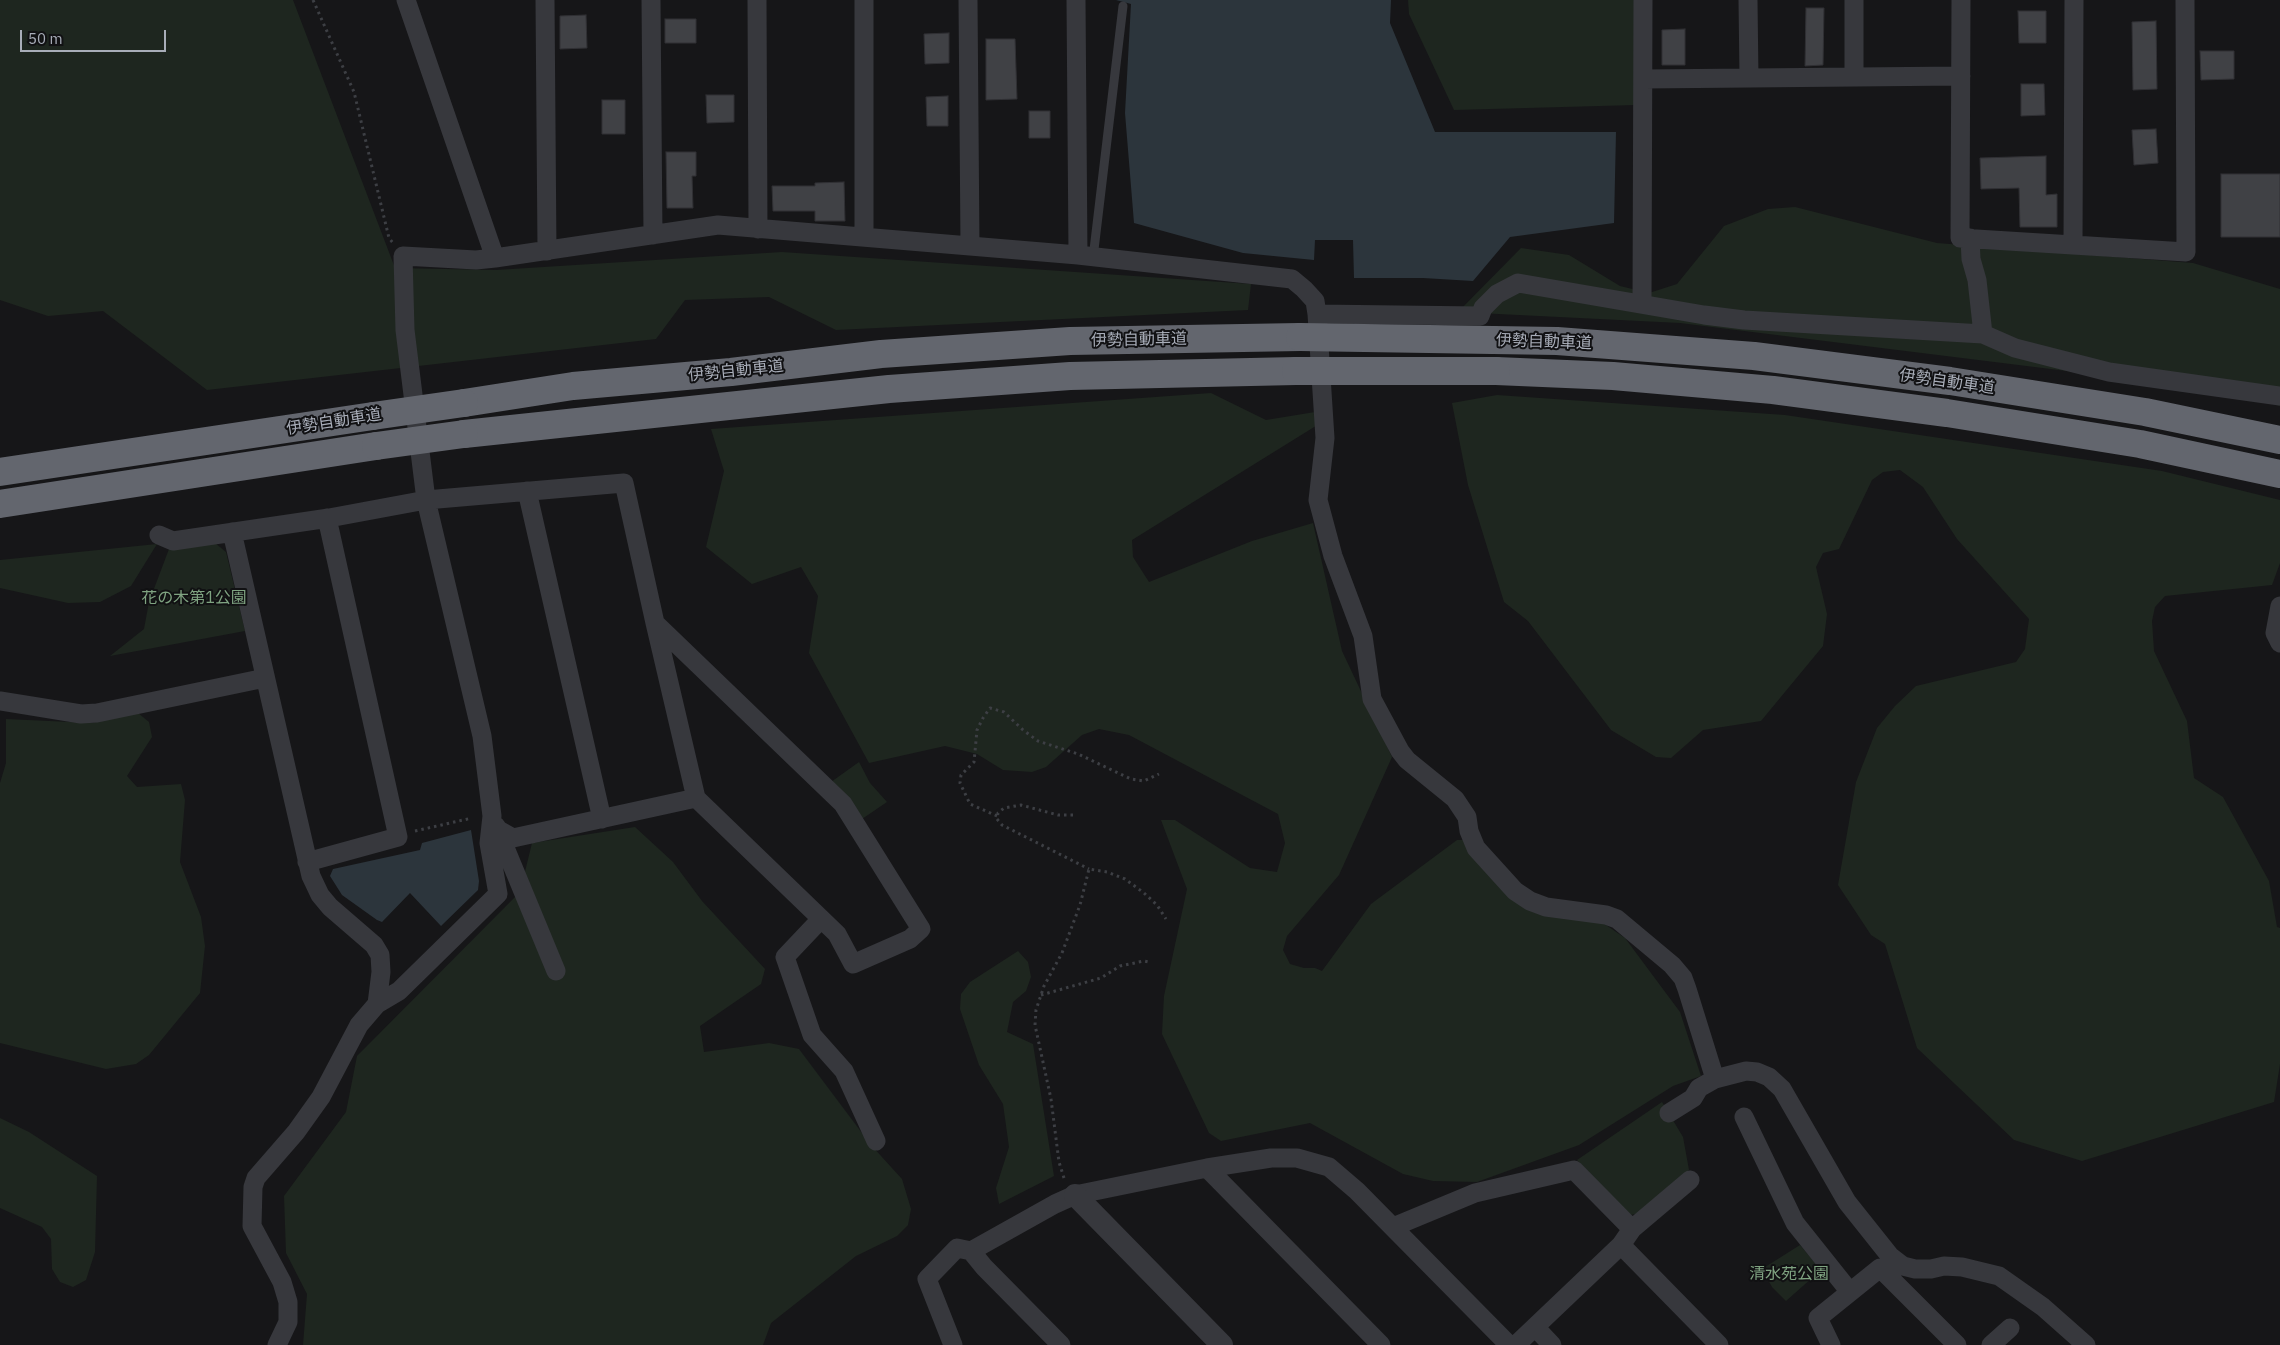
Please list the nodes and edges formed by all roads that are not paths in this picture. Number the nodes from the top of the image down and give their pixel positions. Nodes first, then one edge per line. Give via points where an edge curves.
1 (406, 0) edge
2 (545, 0) edge
3 (651, 0) edge
4 (757, 0) edge
5 (864, 0) edge
6 (968, 0) edge
7 (1076, 0) edge
8 (1643, 0) edge
9 (1748, 0) edge
10 (1854, 0) edge
11 (1961, 0) edge
12 (2074, 0) edge
13 (2185, 0) edge
14 (1123, 6) dead end
15 (1854, 76) junction
16 (1961, 76) junction
17 (1749, 78) junction
18 (1644, 79) junction
19 (758, 229) junction
20 (653, 235) junction
21 (864, 237) junction
22 (1970, 238) junction
23 (2073, 244) junction
24 (970, 246) junction
25 (547, 251) junction
26 (1085, 257) junction
27 (495, 258) junction
28 (1642, 304) junction
29 (1317, 314) junction
30 (1983, 334) junction
31 (2280, 396) edge
32 (2280, 440) edge
33 (0, 472) edge
34 (2280, 474) edge
35 (527, 491) junction
36 (426, 500) junction
37 (0, 504) edge
38 (327, 518) junction
39 (232, 532) junction
40 (159, 535) dead end
41 (2280, 606) edge
42 (655, 623) junction
43 (2280, 643) edge
44 (264, 678) junction
45 (0, 701) edge
46 (696, 798) junction
47 (602, 819) junction
48 (488, 821) junction
49 (307, 862) junction
50 (820, 919) junction
51 (556, 971) dead end
52 (377, 1004) junction
53 (1715, 1079) junction
54 (1669, 1113) dead end
55 (1744, 1117) dead end
56 (876, 1141) dead end
57 (1206, 1168) junction
58 (1690, 1180) dead end
59 (1072, 1196) junction
60 (1393, 1228) junction
61 (1632, 1229) junction
62 (1621, 1245) junction
63 (971, 1251) junction
64 (1850, 1292) junction
65 (1534, 1327) junction
66 (2010, 1328) dead end
67 (277, 1345) edge
68 (953, 1345) edge
69 (1061, 1345) edge
70 (1222, 1345) edge
71 (1381, 1345) edge
72 (1509, 1345) edge
73 (1516, 1345) edge
74 (1552, 1345) edge
75 (1718, 1345) edge
76 (1831, 1345) edge
77 (1957, 1345) edge
78 (1991, 1345) edge
79 (2086, 1345) edge

1 - 27 street
2 - 25 street
3 - 20 street
4 - 19 street
5 - 21 street
6 - 24 street
7 - 26 street
8 - 18 street
9 - 17 street
10 - 15 street
11 - 16 street
12 - 23 street
13 - 23 street via 2186,252
14 - 26 lane
15 - 16 street
15 - 17 street
16 - 22 street via 1960,238
17 - 18 street
18 - 28 street
19 - 20 street via 718,225
19 - 21 street
20 - 25 street
21 - 24 street
22 - 23 street
22 - 30 street
24 - 26 street
25 - 27 street
26 - 29 street via 1292,280 1315,301
27 - 36 street via 403,256 405,330
28 - 29 street via 1518,283 1496,294 1480,316
28 - 30 street via 1744,320
29 - 53 street via 1325,438 1318,500 1333,556 1362,636 1372,699 1383,722 1407,760 1462,807 1476,848 1515,891 1530,902 1546,907 1606,915 1617,920 1678,971 1687,989
30 - 31 street via 2015,348 2109,372
32 - 33 highway, 伊勢自動車道, bridge via 2145,412 1950,381 1764,358 1567,342 1300,337 1070,341 881,354 573,386
34 - 37 highway, 伊勢自動車道, bridge via 2140,444 1773,390 1612,376 1496,371 1296,371 1070,376 889,389 464,434
35 - 36 street
35 - 42 street via 624,483
35 - 47 street
36 - 38 street
36 - 48 street via 482,736
38 - 39 street
38 - 49 street via 398,838
39 - 40 street via 173,541
39 - 44 street
41 - 43 street via 2275,633
42 - 46 street
42 - 50 street via 843,804 921,930 910,939 853,964 837,934
44 - 45 street via 97,713 81,714
44 - 49 street
46 - 47 street
46 - 50 street
47 - 48 street via 513,838
48 - 51 street
48 - 52 street via 498,894 399,991
49 - 52 street via 320,895 374,945 380,955
50 - 56 street via 785,957 812,1035 844,1071
52 - 67 street via 359,1025 321,1097 252,1187 252,1226 282,1282 288,1302 288,1322
53 - 54 street
53 - 79 street via 1746,1071 1769,1076 1782,1089 1847,1202 1877,1242 1902,1266 1924,1270 1944,1266 1999,1276 2043,1307
55 - 64 street via 1795,1223
57 - 59 street
57 - 60 street via 1271,1158 1315,1161 1330,1167
57 - 71 street
58 - 61 street
59 - 63 street
59 - 70 street
60 - 61 street via 1475,1193 1574,1170
60 - 72 street
61 - 62 street
62 - 65 street
62 - 75 street
63 - 68 street via 957,1248 927,1279
63 - 69 street
64 - 76 street via 1818,1318
64 - 77 street via 1880,1268
65 - 73 street
65 - 74 street
66 - 78 street

